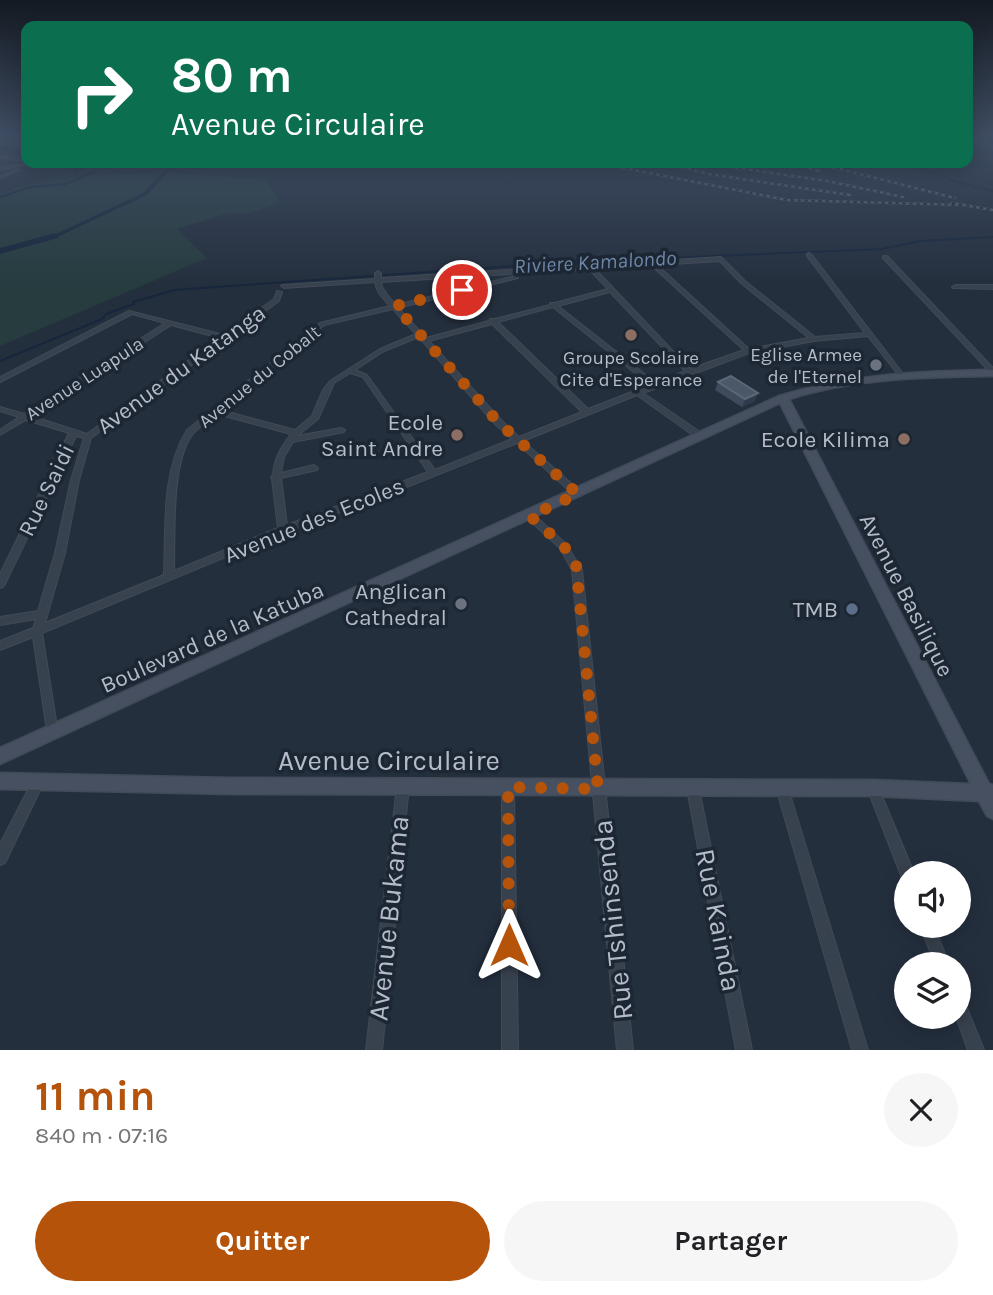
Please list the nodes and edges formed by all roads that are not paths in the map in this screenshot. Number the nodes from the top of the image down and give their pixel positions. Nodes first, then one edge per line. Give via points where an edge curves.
1 (809, 255) dead end
2 (885, 257) dead end
3 (652, 263) junction
4 (590, 267) junction
5 (515, 278) dead end
6 (378, 279) junction
7 (955, 287) dead end
8 (993, 288) edge
9 (611, 290) junction
10 (552, 304) junction
11 (395, 306) junction
12 (492, 320) junction
13 (169, 323) junction
14 (870, 334) junction
15 (223, 337) junction
16 (422, 337) junction
17 (814, 339) junction
18 (748, 351) junction
19 (350, 371) junction
20 (689, 372) junction
21 (993, 374) edge
22 (902, 376) junction
23 (0, 380) edge
24 (655, 385) junction
25 (638, 393) junction
26 (783, 398) junction
27 (0, 409) edge
28 (216, 411) junction
29 (587, 412) junction
30 (23, 417) junction
31 (341, 430) dead end
32 (0, 433) edge
33 (73, 433) junction
34 (700, 436) junction
35 (88, 437) junction
36 (293, 437) junction
37 (516, 440) junction
38 (314, 468) dead end
39 (433, 473) junction
40 (275, 477) junction
41 (578, 494) junction
42 (530, 516) junction
43 (284, 530) junction
44 (169, 577) junction
45 (0, 584) edge
46 (42, 614) junction
47 (0, 621) edge
48 (37, 632) junction
49 (0, 646) edge
50 (52, 733) junction
51 (0, 756) edge
52 (0, 781) edge
53 (37, 784) junction
54 (402, 786) junction
55 (508, 787) junction
56 (782, 788) junction
57 (873, 788) junction
58 (598, 789) junction
59 (693, 789) junction
60 (988, 793) edge
61 (993, 810) edge
62 (0, 858) edge
63 (902, 861) edge
64 (968, 1029) edge
65 (374, 1050) edge
66 (510, 1050) edge
67 (625, 1050) edge
68 (744, 1050) edge
69 (860, 1050) edge
70 (976, 1050) edge

1 - 14 street
2 - 21 street
3 - 4 street
3 - 17 street via 719,259
3 - 18 street
4 - 6 street
4 - 9 street
5 - 11 street, Avenue du Cobalt
6 - 11 street
6 - 15 street, Avenue du Katanga via 282,289 277,300
7 - 8 street
9 - 10 street
9 - 20 street
10 - 12 street
10 - 24 street
11 - 16 street
11 - 28 street, Avenue du Cobalt via 319,326
12 - 16 street
12 - 29 street
13 - 15 street
13 - 23 street via 128,313
13 - 30 street, Avenue Luapula
14 - 17 street, Avenue des Ecoles
14 - 22 street
15 - 35 street, Avenue du Katanga
16 - 19 street via 382,350
16 - 37 street
17 - 18 street, Avenue des Ecoles
18 - 20 street, Avenue des Ecoles
19 - 36 street via 329,385 317,415
19 - 39 street via 364,374
20 - 24 street, Avenue des Ecoles
21 - 22 street, Boulevard de la Katuba
22 - 26 street, Boulevard de la Katuba via 823,386
24 - 25 street, Avenue des Ecoles
25 - 29 street, Avenue des Ecoles
25 - 34 street
26 - 34 street, Boulevard de la Katuba
26 - 60 street, Avenue Basilique
27 - 30 street
28 - 36 street
28 - 44 street, Avenue du Cobalt via 190,432 180,447
29 - 37 street, Avenue des Ecoles
30 - 32 street, Avenue Luapula
30 - 33 street
31 - 36 street
33 - 35 street
33 - 45 street, Rue Saidi
34 - 41 street, Boulevard de la Katuba
35 - 46 street, Avenue du Katanga
36 - 40 street via 279,457
37 - 39 street, Avenue des Ecoles
37 - 41 street
38 - 40 street
39 - 43 street, Avenue des Ecoles
40 - 43 street
41 - 42 street, Boulevard de la Katuba
42 - 50 street, Boulevard de la Katuba
42 - 58 street, Rue Tshinsenda via 563,545 576,564
43 - 44 street, Avenue des Ecoles
44 - 48 street, Avenue des Ecoles
46 - 47 street
46 - 48 street, Avenue du Katanga
48 - 49 street, Avenue des Ecoles
48 - 50 street, Avenue du Katanga
50 - 51 street, Boulevard de la Katuba
52 - 53 street, Avenue Circulaire
53 - 54 street, Avenue Circulaire
53 - 62 street
54 - 55 street, Avenue Circulaire
54 - 65 street, Avenue Bukama
55 - 58 street, Avenue Circulaire
55 - 66 street
56 - 57 street, Avenue Circulaire
56 - 59 street, Avenue Circulaire
56 - 69 street
57 - 60 street, Avenue Circulaire
57 - 63 street
58 - 59 street, Avenue Circulaire
58 - 67 street, Rue Tshinsenda
59 - 68 street, Rue Kainda
60 - 61 street, Avenue Basilique
64 - 70 street

